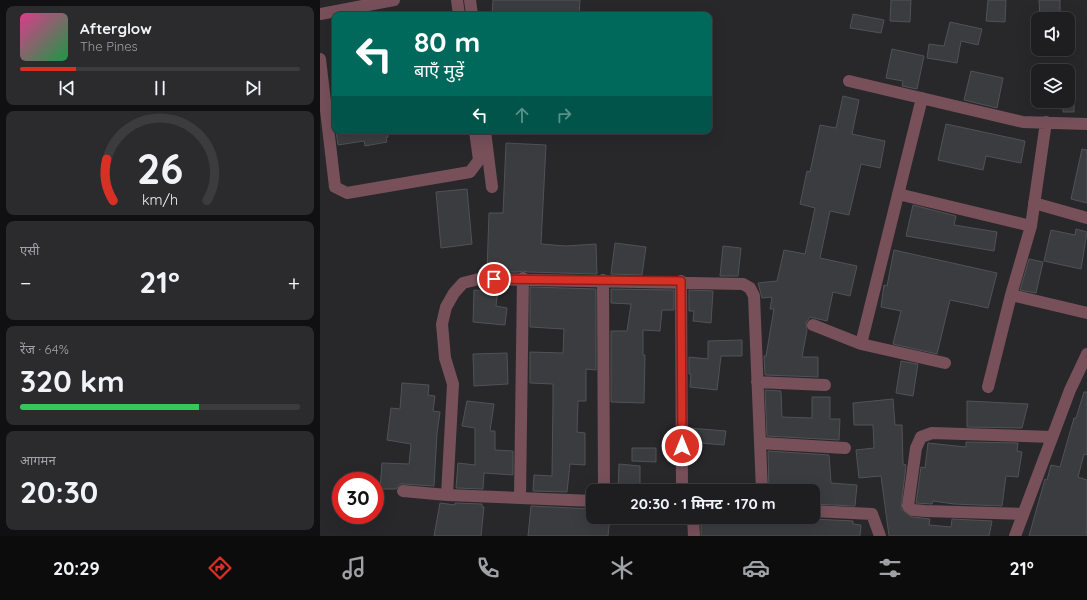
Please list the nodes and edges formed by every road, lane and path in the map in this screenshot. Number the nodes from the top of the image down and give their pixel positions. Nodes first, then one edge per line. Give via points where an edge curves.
1 (394, 0) edge
2 (457, 0) edge
3 (470, 0) edge
4 (459, 12) edge
5 (472, 12) edge
6 (320, 14) edge
7 (320, 59) edge
8 (849, 81) dead end
9 (922, 98) junction
10 (330, 103) edge
11 (1046, 122) junction
12 (1087, 124) edge
13 (475, 134) edge
14 (485, 134) edge
15 (492, 188) dead end
16 (898, 194) junction
17 (1034, 204) junction
18 (1087, 218) edge
19 (1031, 226) junction
20 (523, 278) junction
21 (603, 280) junction
22 (681, 281) junction
23 (1011, 295) junction
24 (1087, 313) edge
25 (813, 325) dead end
26 (861, 344) junction
27 (1087, 354) edge
28 (946, 363) dead end
29 (757, 382) junction
30 (825, 385) dead end
31 (988, 387) dead end
32 (1052, 437) junction
33 (760, 443) junction
34 (845, 448) dead end
35 (604, 484) edge
36 (682, 484) edge
37 (762, 484) edge
38 (403, 491) dead end
39 (447, 495) junction
40 (520, 497) junction
41 (586, 501) edge
42 (820, 511) edge
43 (1023, 514) junction
44 (693, 524) edge
45 (694, 536) edge
46 (880, 536) edge
47 (1014, 536) edge

1 - 6 street
2 - 4 street
3 - 5 street
7 - 10 street
8 - 9 street
9 - 11 street via 1016,120
9 - 16 street
10 - 13 street via 335,187 347,193 470,172 479,160
11 - 12 street
11 - 17 street
14 - 15 street
16 - 19 street
16 - 26 street
17 - 18 street
17 - 19 street
19 - 23 street
20 - 21 street
20 - 39 street via 479,279 463,283 446,307 442,340 444,358 453,384 454,401
20 - 40 street
21 - 22 street
21 - 35 street
22 - 29 street via 743,284 750,288 754,296
22 - 36 street
23 - 24 street
23 - 31 street
25 - 26 street
26 - 28 street
27 - 32 street
29 - 30 street
29 - 33 street
32 - 43 street
32 - 43 street via 932,433 921,437 916,448 908,506 911,509
33 - 34 street
33 - 37 street
38 - 39 street
39 - 40 street
40 - 41 street
42 - 46 street via 872,514
43 - 47 street
44 - 45 street

